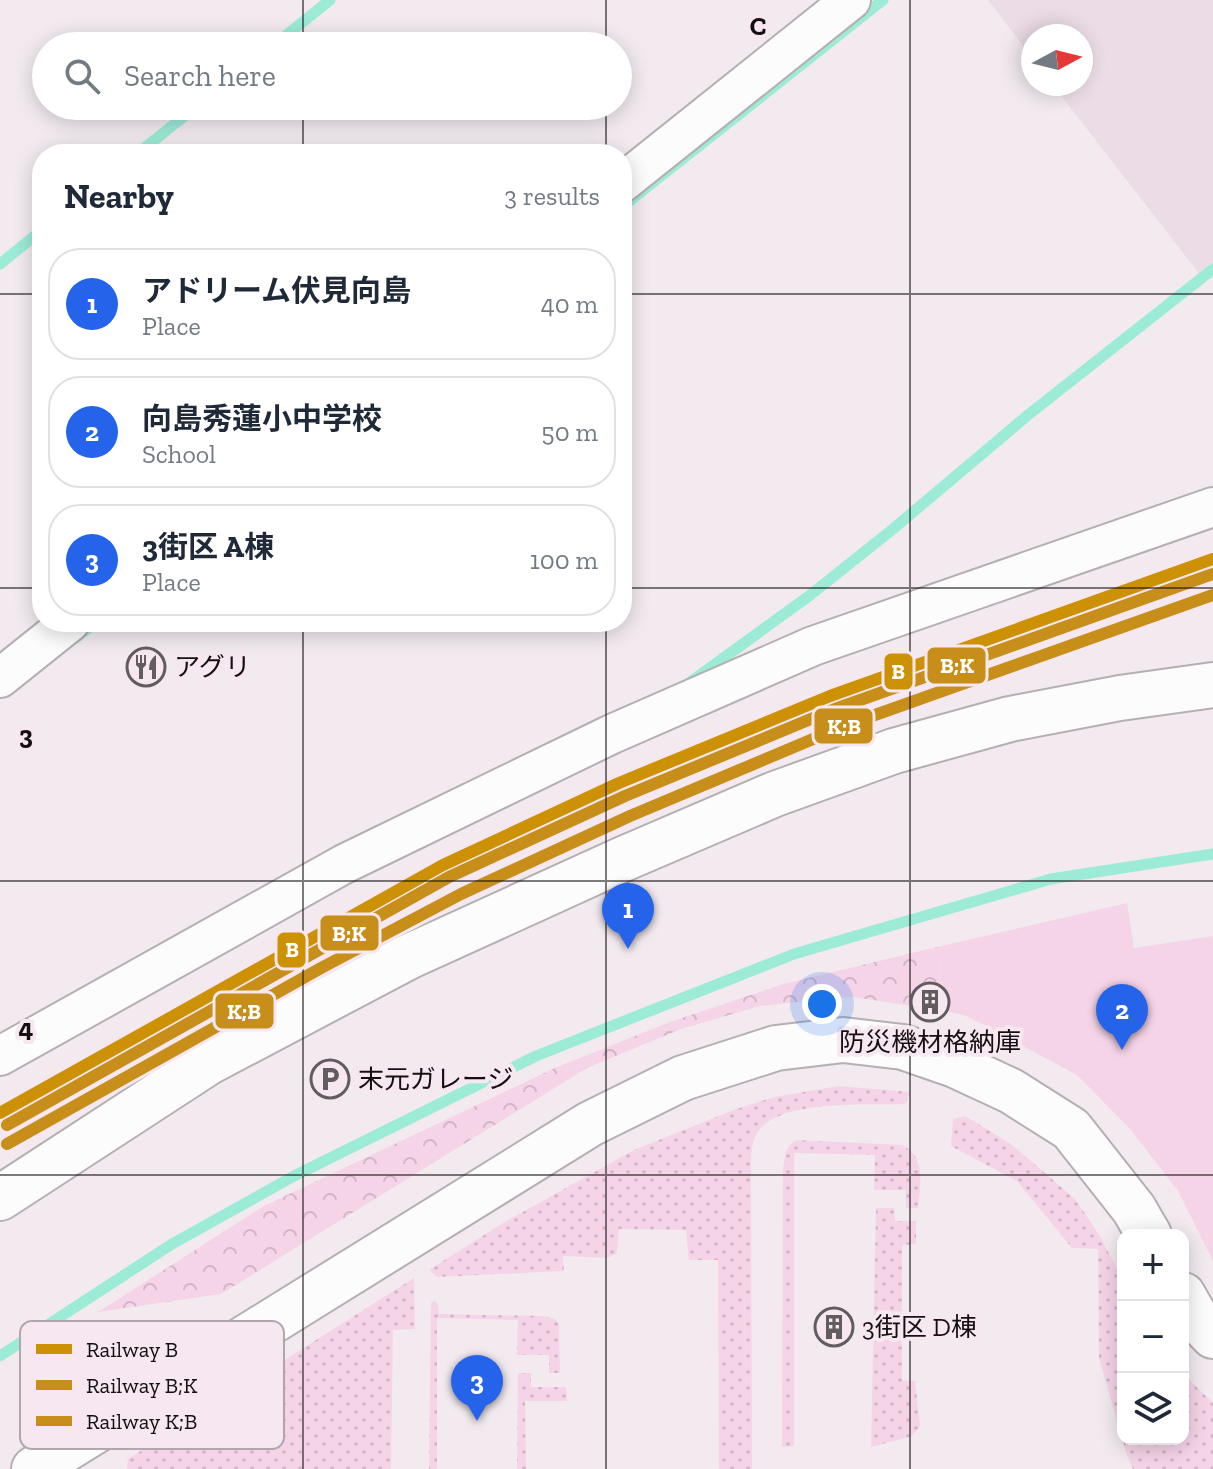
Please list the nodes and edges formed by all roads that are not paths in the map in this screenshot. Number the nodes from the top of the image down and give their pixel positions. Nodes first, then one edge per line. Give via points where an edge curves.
1 (851, 0) edge
2 (632, 175) edge
3 (1213, 507) edge
4 (58, 632) edge
5 (0, 678) edge
6 (1213, 685) edge
7 (0, 1056) edge
8 (2, 1191) edge
9 (1146, 1229) edge
10 (1186, 1301) edge
11 (273, 1321) edge
12 (1213, 1336) edge
13 (66, 1449) edge
14 (34, 1469) edge

1 - 2 street
3 - 7 street via 813,646 612,734 344,864
4 - 5 street
6 - 8 street via 1010,719 894,751 775,794 408,957 209,1062
9 - 11 street via 1071,1129 1011,1091 903,1047 843,1040 776,1048 683,1078 590,1124
10 - 12 street
13 - 14 street

